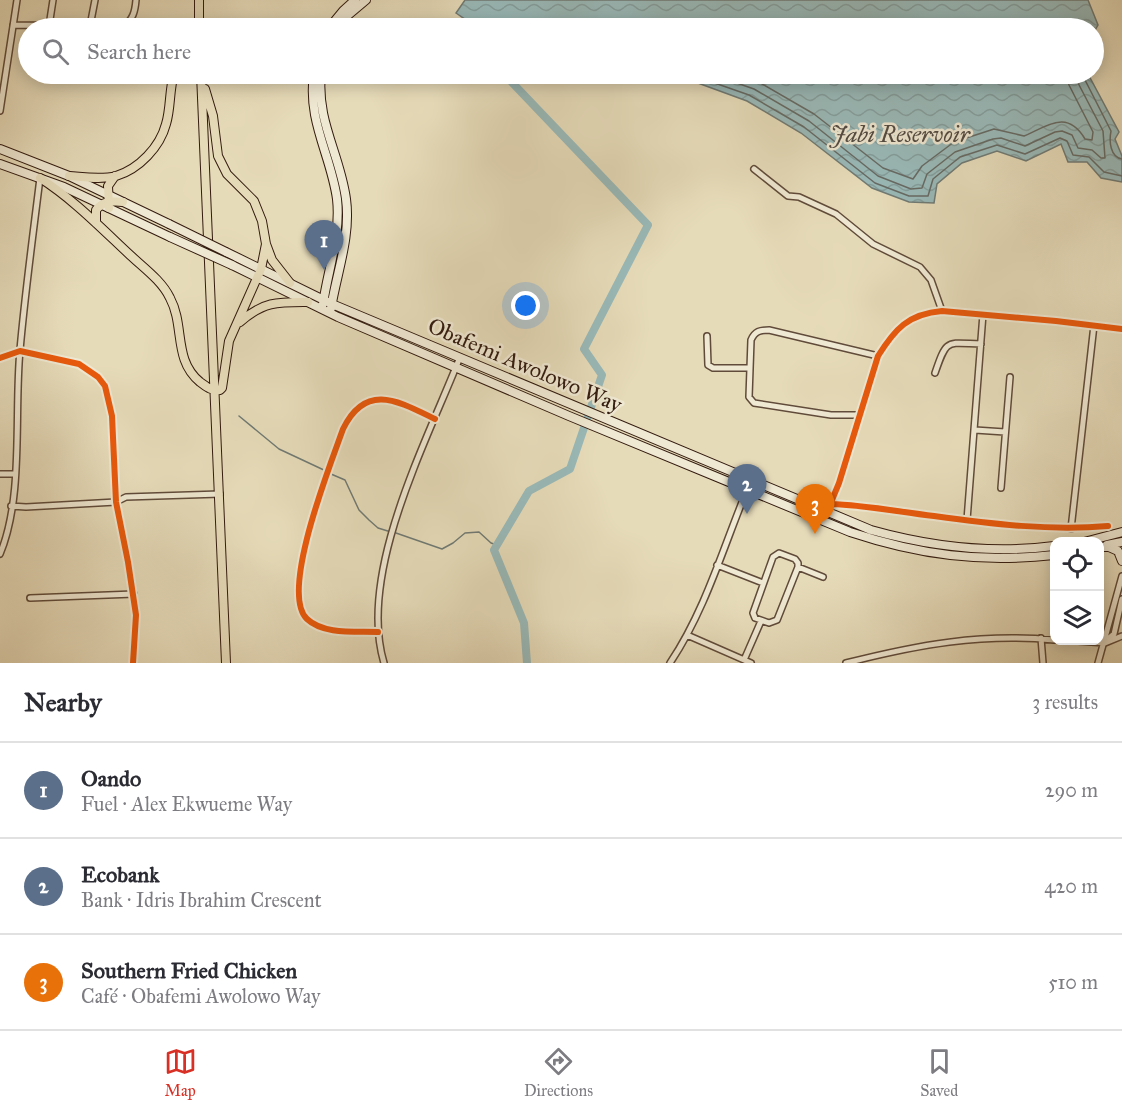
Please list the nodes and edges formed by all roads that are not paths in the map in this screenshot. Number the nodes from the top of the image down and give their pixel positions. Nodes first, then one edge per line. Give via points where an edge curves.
1 (17, 0) edge
2 (53, 0) edge
3 (95, 0) edge
4 (136, 0) edge
5 (199, 0) edge
6 (355, 0) edge
7 (366, 0) edge
8 (51, 18) edge
9 (92, 18) edge
10 (132, 18) edge
11 (199, 18) edge
12 (337, 18) edge
13 (345, 18) edge
14 (13, 25) junction
15 (18, 25) edge
16 (171, 84) edge
17 (202, 84) edge
18 (204, 84) edge
19 (313, 84) edge
20 (321, 84) edge
21 (0, 111) edge
22 (0, 148) edge
23 (0, 164) edge
24 (754, 169) dead end
25 (69, 176) junction
26 (116, 176) junction
27 (40, 178) junction
28 (106, 202) junction
29 (123, 202) joint
30 (96, 223) junction
31 (266, 244) junction
32 (259, 273) junction
33 (290, 283) junction
34 (309, 302) junction
35 (327, 306) junction
36 (942, 311) junction
37 (983, 314) junction
38 (1094, 325) junction
39 (236, 326) junction
40 (1122, 329) edge
41 (707, 336) dead end
42 (981, 344) junction
43 (20, 351) junction
44 (878, 356) junction
45 (0, 357) edge
46 (460, 357) junction
47 (456, 366) junction
48 (749, 368) junction
49 (935, 373) dead end
50 (1010, 377) dead end
51 (215, 391) junction
52 (858, 415) junction
53 (435, 418) junction
54 (975, 430) junction
55 (1005, 432) junction
56 (0, 474) edge
57 (15, 474) junction
58 (751, 480) junction
59 (1001, 488) dead end
60 (747, 489) junction
61 (220, 494) junction
62 (116, 502) junction
63 (11, 506) junction
64 (829, 508) junction
65 (967, 520) junction
66 (1108, 526) dead end
67 (1122, 527) edge
68 (0, 528) edge
69 (9, 529) junction
70 (1071, 529) junction
71 (1122, 532) edge
72 (1103, 537) joint
73 (1122, 542) edge
74 (1050, 546) edge
75 (1104, 546) edge
76 (1104, 547) edge
77 (0, 554) edge
78 (1050, 555) edge
79 (1122, 561) edge
80 (717, 565) junction
81 (798, 567) junction
82 (1122, 576) edge
83 (823, 577) dead end
84 (763, 583) junction
85 (134, 594) junction
86 (30, 598) dead end
87 (1122, 599) edge
88 (761, 621) junction
89 (378, 632) junction
90 (687, 635) junction
91 (1122, 636) edge
92 (1041, 638) junction
93 (1050, 639) edge
94 (1105, 643) junction
95 (748, 662) edge
96 (133, 663) edge
97 (226, 663) edge
98 (384, 663) edge
99 (670, 663) edge
100 (846, 663) edge
101 (1043, 663) edge
102 (1098, 663) edge

1 - 14 street
2 - 8 street
3 - 9 street
4 - 10 street
5 - 11 main road
6 - 12 main road
7 - 13 main road
14 - 15 street
14 - 21 street
16 - 26 main road via 166,124 157,144 142,161
17 - 51 main road
18 - 31 main road via 218,156 227,174 254,201
19 - 35 main road via 315,120 338,209
20 - 35 main road via 320,107 347,212 346,234
22 - 25 main road, Obafemi Awolowo Way
23 - 27 main road, Obafemi Awolowo Way
24 - 36 street via 788,196 836,214 873,244 920,267 931,280
25 - 26 main road
25 - 28 main road, Obafemi Awolowo Way
26 - 28 main road
27 - 28 main road, Obafemi Awolowo Way
27 - 30 main road
27 - 43 street
28 - 29 main road
28 - 30 main road via 96,210
28 - 32 main road, Obafemi Awolowo Way, bridge via 170,237
29 - 32 main road, Obafemi Awolowo Way, bridge via 226,252
30 - 51 main road via 164,288 176,312 187,366 199,381
31 - 32 main road
31 - 33 main road via 277,268
32 - 33 main road, Obafemi Awolowo Way
32 - 34 main road, Obafemi Awolowo Way
32 - 39 main road
33 - 35 main road, Obafemi Awolowo Way
34 - 35 main road, Obafemi Awolowo Way
34 - 39 main road via 269,303
35 - 46 main road, Obafemi Awolowo Way
35 - 47 main road, Obafemi Awolowo Way
36 - 37 street
36 - 44 street via 912,318 889,338
37 - 38 street
37 - 42 street
38 - 40 street
38 - 70 street
39 - 51 main road via 227,350 222,387
41 - 48 street via 708,365
42 - 49 street via 947,345
42 - 54 street
43 - 45 street
43 - 57 street
43 - 62 street via 80,364 105,386 112,416
44 - 48 street via 760,330 751,340
44 - 52 street
46 - 47 street
46 - 58 main road, Obafemi Awolowo Way
47 - 53 street
47 - 60 main road, Obafemi Awolowo Way
48 - 52 street via 749,397 757,405
50 - 55 street
51 - 61 main road
52 - 64 street
53 - 89 street via 399,510 381,580
53 - 89 street via 391,400 369,400 359,406 343,429 310,528 297,589 301,612 316,626
54 - 55 street
54 - 65 street
55 - 59 street
56 - 57 street
57 - 63 street
58 - 60 street
58 - 64 main road, Obafemi Awolowo Way
60 - 78 main road, Obafemi Awolowo Way via 850,531 922,552 986,559
60 - 80 street
61 - 62 street via 126,497
61 - 97 main road
62 - 63 street
62 - 85 street
63 - 69 street
64 - 65 street via 863,505
64 - 74 main road, Obafemi Awolowo Way via 871,530 932,544 996,550
65 - 70 street
66 - 70 street
67 - 72 main road
68 - 69 street
69 - 77 street
71 - 72 main road
73 - 75 main road
76 - 79 main road via 1118,551
80 - 84 street
80 - 90 street
81 - 83 street
81 - 84 street via 795,560 776,554
81 - 88 street via 777,620
82 - 94 street
84 - 88 street via 753,613
85 - 86 street
85 - 96 street
87 - 94 street via 1114,634
88 - 95 street
89 - 98 street
90 - 95 street
90 - 99 street
91 - 94 street
92 - 93 street
92 - 100 street via 953,641
92 - 101 street
94 - 102 street

